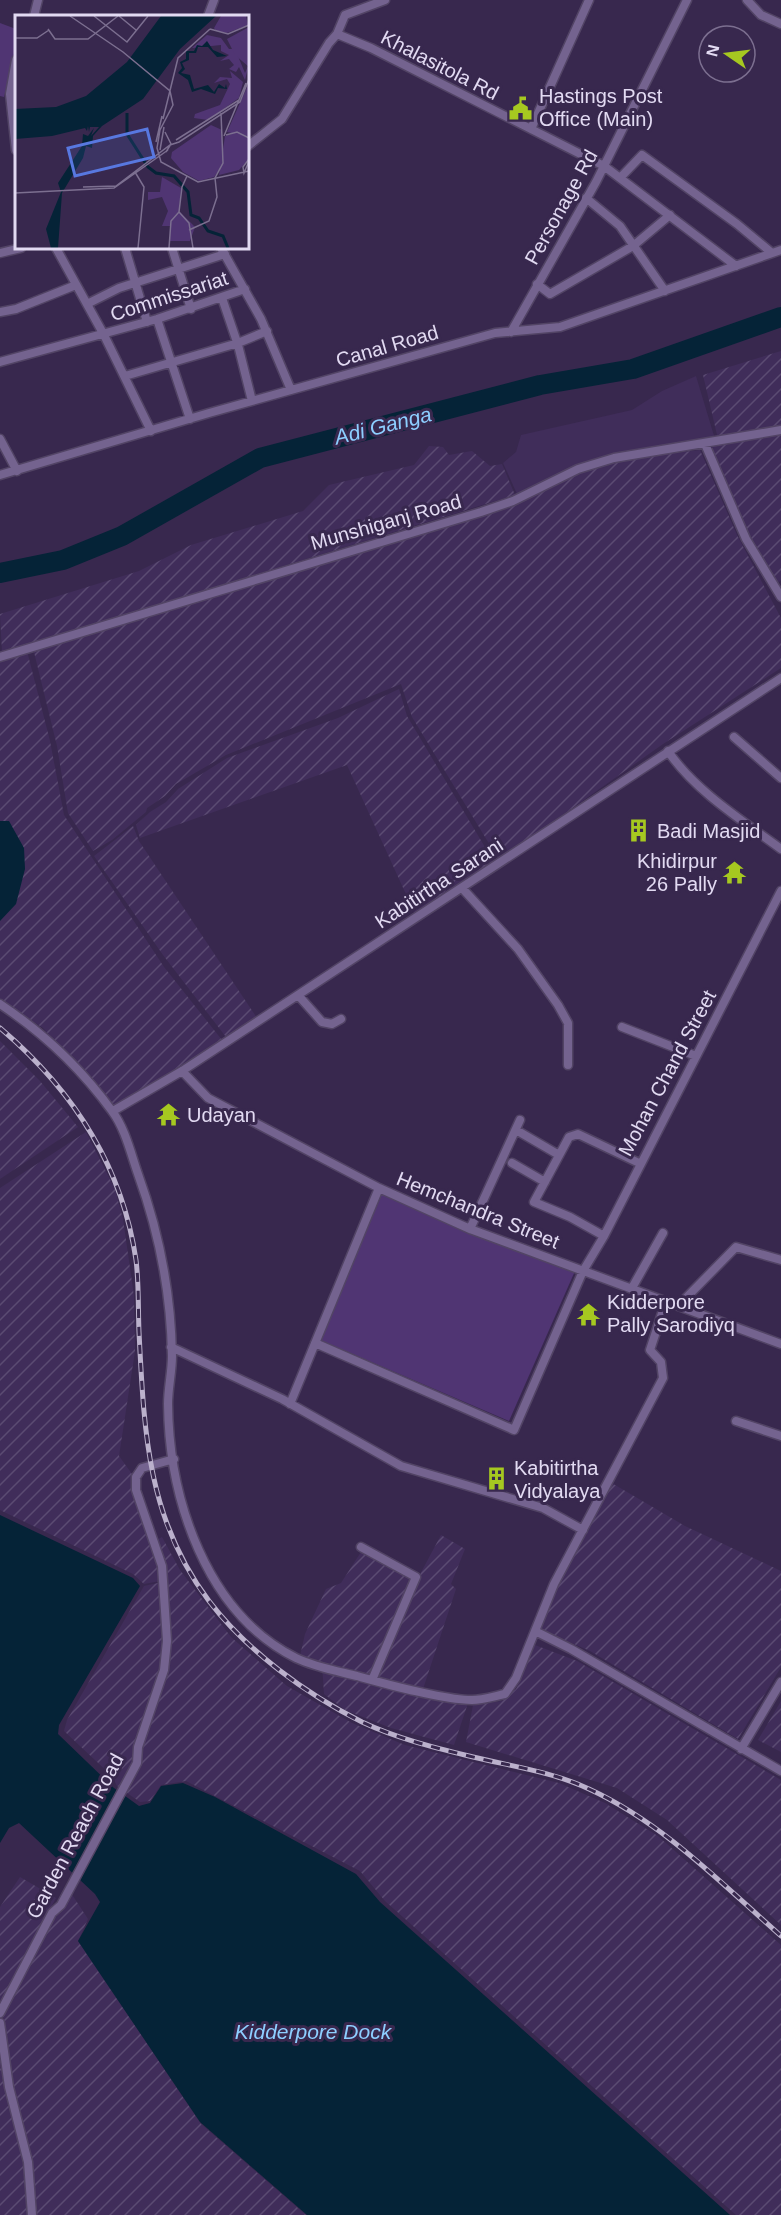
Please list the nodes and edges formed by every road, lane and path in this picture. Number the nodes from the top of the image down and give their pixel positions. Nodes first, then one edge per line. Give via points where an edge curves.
1 (38, 0) edge
2 (214, 0) edge
3 (385, 0) edge
4 (589, 0) edge
5 (687, 0) edge
6 (747, 0) edge
7 (34, 15) edge
8 (208, 15) edge
9 (781, 24) edge
10 (337, 34) junction
11 (15, 67) edge
12 (0, 99) edge
13 (10, 101) junction
14 (531, 129) junction
15 (15, 142) edge
16 (249, 145) edge
17 (604, 166) junction
18 (621, 178) junction
19 (586, 198) junction
20 (670, 215) junction
21 (633, 246) junction
22 (18, 249) edge
23 (57, 249) edge
24 (125, 249) edge
25 (172, 249) edge
26 (223, 251) edge
27 (777, 252) edge
28 (0, 254) edge
29 (736, 266) junction
30 (178, 269) junction
31 (134, 283) junction
32 (537, 284) junction
33 (76, 285) junction
34 (245, 289) junction
35 (665, 291) junction
36 (222, 298) junction
37 (87, 304) junction
38 (190, 309) junction
39 (0, 312) edge
40 (157, 320) junction
41 (147, 322) junction
42 (267, 331) junction
43 (511, 332) junction
44 (104, 335) junction
45 (238, 343) junction
46 (0, 362) edge
47 (173, 362) junction
48 (124, 376) junction
49 (291, 390) junction
50 (252, 401) junction
51 (190, 418) junction
52 (781, 430) edge
53 (151, 431) junction
54 (0, 439) edge
55 (705, 444) junction
56 (17, 471) junction
57 (0, 475) edge
58 (781, 597) edge
59 (0, 657) edge
60 (781, 678) edge
61 (734, 737) dead end
62 (668, 751) junction
63 (780, 774) edge
64 (781, 849) edge
65 (462, 888) junction
66 (781, 891) edge
67 (298, 995) junction
68 (0, 1004) edge
69 (341, 1019) dead end
70 (622, 1027) dead end
71 (696, 1056) junction
72 (568, 1065) dead end
73 (182, 1071) junction
74 (113, 1112) junction
75 (520, 1120) dead end
76 (516, 1130) junction
77 (559, 1155) junction
78 (512, 1163) dead end
79 (639, 1163) junction
80 (545, 1182) junction
81 (379, 1188) junction
82 (470, 1228) junction
83 (663, 1233) dead end
84 (604, 1236) junction
85 (780, 1256) edge
86 (583, 1270) junction
87 (632, 1288) junction
88 (666, 1301) junction
89 (679, 1305) junction
90 (315, 1343) junction
91 (781, 1344) edge
92 (171, 1347) junction
93 (290, 1404) junction
94 (736, 1421) dead end
95 (781, 1436) edge
96 (174, 1459) junction
97 (583, 1530) junction
98 (361, 1548) dead end
99 (535, 1631) junction
100 (372, 1680) junction
101 (781, 1682) edge
102 (741, 1749) junction
103 (781, 1771) edge
104 (0, 2013) edge
105 (0, 2023) edge
106 (32, 2215) edge

1 - 7 street
2 - 8 street
3 - 10 street via 345,15
4 - 14 street
5 - 17 street, Personage Rd
6 - 9 street via 762,15
10 - 14 street, Khalasitola Rd
10 - 16 street via 282,119
11 - 13 street
12 - 13 street
13 - 15 street
14 - 17 street, Khalasitola Rd
17 - 18 street, Khalasitola Rd
17 - 19 street, Personage Rd
18 - 20 street, Khalasitola Rd
18 - 27 street via 642,155
19 - 21 street via 620,226
19 - 32 street, Personage Rd
20 - 21 street
20 - 29 street, Khalasitola Rd
21 - 32 street via 550,294
21 - 35 street
22 - 28 street
23 - 33 street
24 - 31 street
25 - 30 street
26 - 30 street
26 - 34 street
27 - 29 street, Canal Road
29 - 35 street, Canal Road
30 - 31 street
30 - 38 street
31 - 37 street
31 - 41 street
32 - 43 street, Personage Rd
33 - 37 street
33 - 39 street
34 - 36 street, Commissariat
34 - 42 street
35 - 43 street, Canal Road via 560,327
36 - 38 street, Commissariat
36 - 45 street
37 - 44 street
38 - 40 street, Commissariat
40 - 41 street, Commissariat
40 - 47 street
41 - 44 street, Commissariat
42 - 45 street
42 - 49 street
43 - 49 street, Canal Road via 495,333
44 - 46 street, Commissariat
44 - 48 street
45 - 47 street
45 - 50 street
47 - 48 street
47 - 51 street
48 - 53 street
49 - 50 street, Canal Road
50 - 51 street, Canal Road
51 - 53 street, Canal Road
52 - 55 street, Munshiganj Road
53 - 56 street, Canal Road
54 - 56 street
55 - 58 street via 746,539
55 - 59 street, Munshiganj Road via 614,458 578,469 481,512
56 - 57 street, Canal Road
60 - 62 street, Kabitirtha Sarani
61 - 63 street
62 - 64 street via 712,796
62 - 65 street, Kabitirtha Sarani
65 - 67 street, Kabitirtha Sarani
65 - 72 street via 518,948 558,1005 568,1023
66 - 71 street, Mohan Chand Street
67 - 69 street via 322,1022 332,1024
67 - 73 street, Kabitirtha Sarani
68 - 74 street via 44,1035
70 - 71 street
71 - 79 street, Mohan Chand Street
73 - 74 street, Kabitirtha Sarani
73 - 81 street, Hemchandra Street via 208,1098
74 - 92 street via 144,1190 162,1260
75 - 76 street
76 - 77 street
76 - 82 street
77 - 79 street via 569,1137 578,1134
77 - 80 street
78 - 80 street
79 - 84 street, Mohan Chand Street
80 - 84 street via 534,1202
81 - 82 street, Hemchandra Street
81 - 90 street
82 - 86 street, Hemchandra Street
83 - 87 street
84 - 86 street, Mohan Chand Street
85 - 89 street via 736,1247
86 - 87 street, Hemchandra Street
86 - 90 street, Mohan Chand Street via 514,1430
87 - 88 street, Hemchandra Street
88 - 89 street, Hemchandra Street
88 - 97 street via 650,1350 661,1362 663,1378
89 - 91 street, Hemchandra Street
90 - 93 street
92 - 93 street
92 - 96 street via 168,1405
93 - 97 street via 400,1466 543,1508
94 - 95 street
96 - 100 street via 184,1513 195,1543 208,1571 233,1607 260,1635 296,1658
96 - 104 street, Garden Reach Road via 141,1467 136,1477 136,1491 162,1566 167,1641 164,1670 138,1747 137,1763
97 - 99 street via 554,1584
98 - 100 street via 416,1577
99 - 100 street via 516,1678 505,1694 472,1700
99 - 102 street
101 - 102 street
102 - 103 street
105 - 106 street via 9,2087 28,2162

